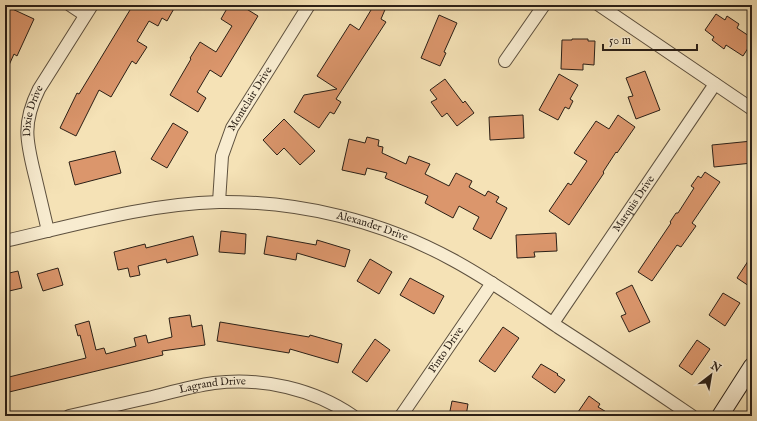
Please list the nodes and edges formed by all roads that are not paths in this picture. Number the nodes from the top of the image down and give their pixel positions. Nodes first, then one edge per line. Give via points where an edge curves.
1 (70, 5) edge
2 (92, 5) edge
3 (309, 5) edge
4 (544, 5) edge
5 (600, 5) edge
6 (86, 16) junction
7 (505, 61) dead end
8 (715, 84) junction
9 (752, 109) edge
10 (219, 202) junction
11 (48, 231) junction
12 (5, 241) edge
13 (492, 283) junction
14 (553, 323) junction
15 (752, 366) edge
16 (69, 416) edge
17 (353, 416) edge
18 (401, 416) edge
19 (692, 416) edge
20 (720, 416) edge

1 - 6 street
2 - 6 street, Dixie Drive
3 - 10 street, Montclair Drive via 232,128 222,156
4 - 7 street
5 - 8 street
6 - 11 street, Dixie Drive via 39,89 28,120 27,143
8 - 9 street
8 - 14 street, Marquis Drive
10 - 11 street, Alexander Drive via 159,207
10 - 13 street, Alexander Drive via 294,207 367,224 431,248
11 - 12 street, Alexander Drive
13 - 14 street, Alexander Drive
13 - 18 street, Pinto Drive
14 - 19 street, Alexander Drive
15 - 20 street
16 - 17 street, Lagrand Drive via 199,386 233,382 266,384 300,391 332,403

